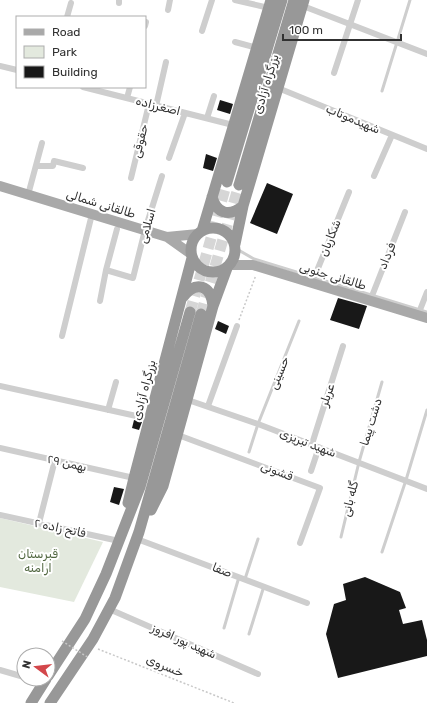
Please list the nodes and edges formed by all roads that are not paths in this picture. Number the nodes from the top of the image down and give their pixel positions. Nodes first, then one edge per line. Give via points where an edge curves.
1 (170, 0) edge
2 (212, 0) edge
3 (235, 0) edge
4 (282, 0) edge
5 (358, 0) edge
6 (410, 0) edge
7 (300, 2) edge
8 (71, 3) dead end
9 (270, 4) edge
10 (168, 10) dead end
11 (67, 16) edge
12 (350, 24) junction
13 (202, 31) dead end
14 (235, 42) dead end
15 (397, 42) junction
16 (257, 48) junction
17 (427, 54) edge
18 (166, 62) dead end
19 (0, 66) edge
20 (16, 70) edge
21 (334, 73) dead end
22 (87, 88) edge
23 (130, 88) edge
24 (278, 88) junction
25 (382, 91) dead end
26 (214, 96) dead end
27 (127, 98) junction
28 (149, 104) junction
29 (156, 106) junction
30 (185, 113) junction
31 (207, 118) junction
32 (234, 125) junction
33 (392, 135) junction
34 (42, 143) dead end
35 (427, 149) edge
36 (169, 158) dead end
37 (36, 166) junction
38 (83, 168) dead end
39 (162, 176) dead end
40 (374, 176) dead end
41 (131, 178) dead end
42 (227, 182) tunnel mouth
43 (239, 185) tunnel mouth
44 (0, 186) edge
45 (349, 192) dead end
46 (28, 195) junction
47 (212, 197) junction
48 (243, 206) junction
49 (405, 212) dead end
50 (92, 214) junction
51 (117, 229) dead end
52 (144, 230) junction
53 (200, 232) junction
54 (167, 237) junction
55 (235, 246) junction
56 (192, 256) junction
57 (229, 267) junction
58 (106, 270) junction
59 (313, 280) junction
60 (427, 292) edge
61 (183, 297) junction
62 (371, 298) junction
63 (100, 301) dead end
64 (214, 306) junction
65 (190, 312) tunnel mouth
66 (201, 314) tunnel mouth
67 (423, 314) edge
68 (299, 322) dead end
69 (237, 326) road end
70 (62, 336) dead end
71 (343, 346) dead end
72 (116, 382) dead end
73 (382, 382) dead end
74 (0, 386) edge
75 (188, 400) junction
76 (208, 406) junction
77 (108, 410) junction
78 (427, 410) edge
79 (150, 419) junction
80 (258, 424) junction
81 (178, 434) junction
82 (312, 444) junction
83 (319, 447) junction
84 (0, 448) edge
85 (250, 452) dead end
86 (55, 460) junction
87 (359, 462) junction
88 (311, 472) dead end
89 (134, 478) junction
90 (406, 480) junction
91 (427, 489) edge
92 (0, 515) edge
93 (39, 523) junction
94 (124, 528) junction
95 (138, 535) junction
96 (341, 537) dead end
97 (258, 539) dead end
98 (119, 541) junction
99 (300, 543) dead end
100 (382, 552) dead end
101 (239, 577) junction
102 (245, 579) junction
103 (264, 586) junction
104 (307, 603) dead end
105 (109, 609) junction
106 (224, 628) dead end
107 (249, 634) dead end
108 (56, 664) edge
109 (0, 670) edge
110 (258, 674) dead end
111 (16, 675) edge
112 (41, 687) edge
113 (53, 701) edge
114 (31, 702) edge

1 - 10 street
2 - 13 street
3 - 9 street
4 - 42 highway, بزرگراه آزادی
5 - 12 street
6 - 15 lane
7 - 12 street
7 - 24 highway, بزرگراه آزادی
7 - 43 highway, بزرگراه آزادی
8 - 11 street
9 - 16 highway, بزرگراه آزادی
12 - 15 street
12 - 21 street
14 - 16 street
15 - 17 street
15 - 25 lane
16 - 32 highway, بزرگراه آزادی
18 - 29 street
19 - 20 street
22 - 27 street, اصغرزاده
23 - 27 street
24 - 33 street, شهیدموتاب
24 - 48 highway, بزرگراه آزادی
26 - 31 street
27 - 28 street, اصغرزاده
28 - 29 street, اصغرزاده
28 - 41 street, حقوقی
29 - 30 street, اصغرزاده
30 - 31 street, اصغرزاده
30 - 36 street
31 - 32 street, اصغرزاده
32 - 47 highway, بزرگراه آزادی
33 - 35 street, شهیدموتاب
33 - 40 street
34 - 37 street
37 - 38 street via 53,166 54,160
37 - 46 street
39 - 52 street, اسلامی
44 - 46 main road, طالقانی شمالی
45 - 59 street, شکاریان
46 - 50 main road, طالقانی شمالی
47 - 48 highway via 214,205 224,212 236,211
47 - 53 highway, بزرگراه آزادی
48 - 55 highway, بزرگراه آزادی
49 - 62 street, فرداد
50 - 52 main road, طالقانی شمالی
50 - 70 street
51 - 58 street
52 - 54 main road, طالقانی شمالی
52 - 58 street, اسلامی via 133,278
53 - 54 main road
53 - 55 highway via 220,228 232,237
53 - 56 highway via 193,240
54 - 56 main road, طالقانی شمالی
55 - 57 highway via 235,257
55 - 59 lane via 254,259
56 - 57 highway via 198,268 205,272 220,272
56 - 61 highway, بزرگراه آزادی
57 - 59 main road, طالقانی جنوبی via 253,265
57 - 64 highway
58 - 63 street
59 - 62 main road, طالقانی جنوبی
60 - 67 street
61 - 64 highway via 188,290 197,287 206,289 212,297
61 - 79 highway, بزرگراه آزادی
62 - 67 main road, طالقانی جنوبی
64 - 75 highway
65 - 94 highway, بزرگراه آزادی via 140,487
66 - 95 highway
68 - 80 lane, حسینی
69 - 76 street
71 - 82 street, عربلر
72 - 77 street
73 - 87 lane, دشت پیما
74 - 77 street
75 - 76 street, شهید تبریزی
75 - 81 highway
76 - 80 street, شهید تبریزی
77 - 79 street
78 - 90 lane
79 - 89 highway, بزرگراه آزادی
80 - 82 street, شهید تبریزی
80 - 85 lane, حسینی
81 - 95 highway via 163,486
81 - 99 street, قشونی via 320,488
82 - 83 street, شهید تبریزی
83 - 87 street, شهید تبریزی
83 - 88 street
84 - 86 street, ۲۹ بهمن
86 - 89 street, ۲۹ بهمن
86 - 93 street
87 - 90 street, شهید تبریزی
87 - 96 lane, گله بانی
89 - 94 highway, بزرگراه آزادی
90 - 91 street, شهید تبریزی
90 - 100 lane
92 - 93 street, فاتح زاده ۲
93 - 98 street, فاتح زاده ۲
94 - 98 highway, بزرگراه آزادی
95 - 101 street, صفا
95 - 105 highway
97 - 102 lane
98 - 108 highway, بزرگراه آزادی via 85,619
101 - 102 street, صفا
101 - 106 lane
102 - 103 street, صفا
103 - 104 street, صفا
103 - 107 lane
105 - 110 street, شهید پور افروز
105 - 113 highway
109 - 111 street
112 - 114 highway, بزرگراه آزادی

